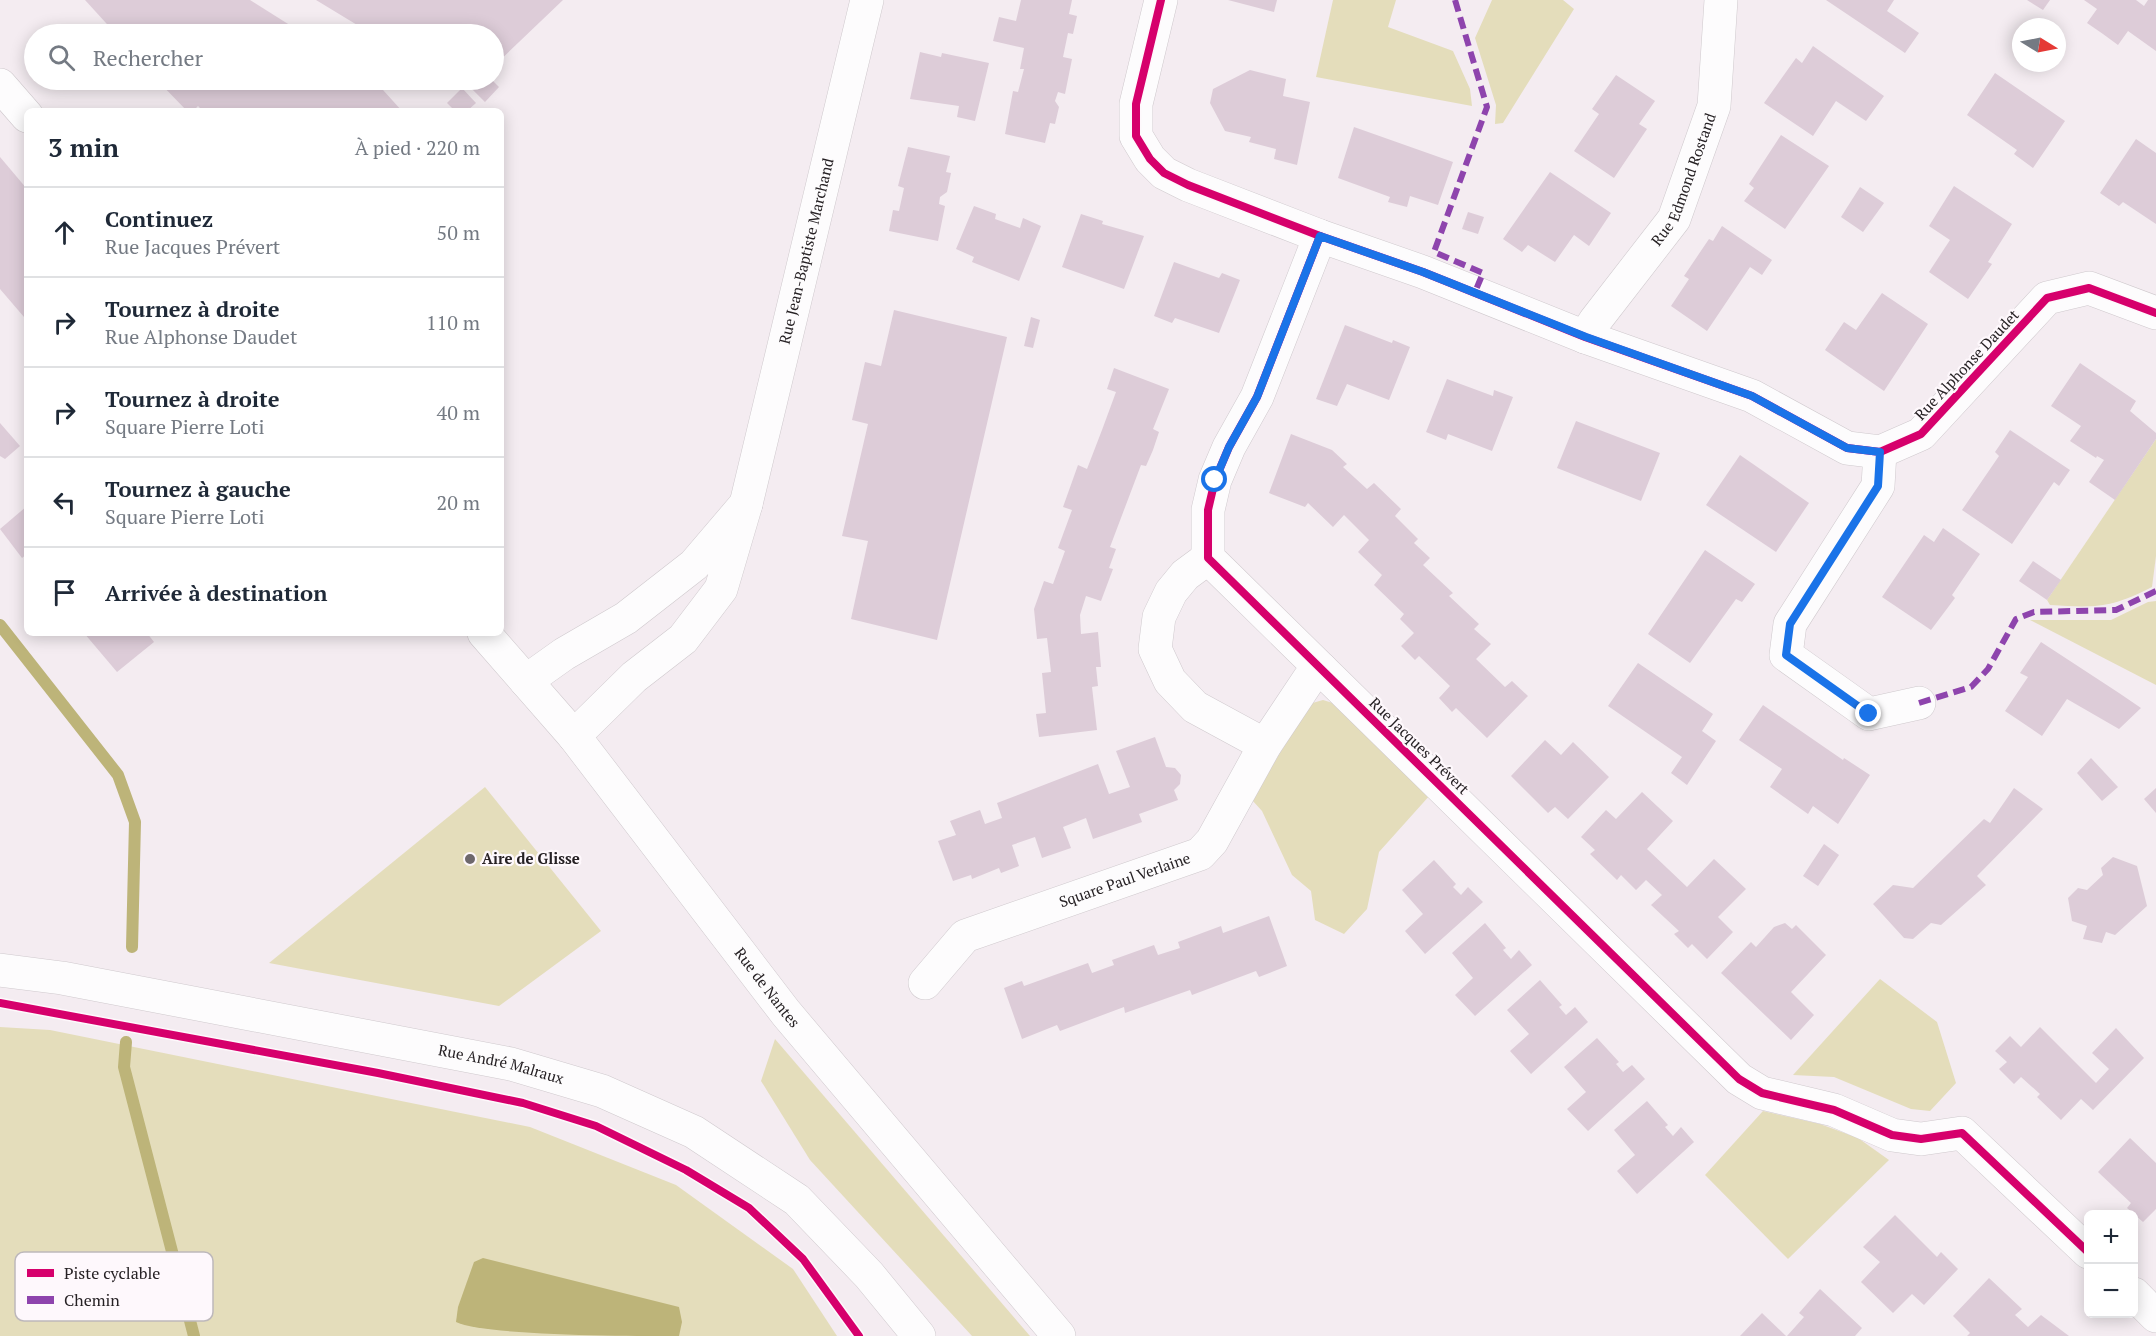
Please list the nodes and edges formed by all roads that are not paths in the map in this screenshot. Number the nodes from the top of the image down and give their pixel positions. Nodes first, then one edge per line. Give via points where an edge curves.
1 (867, 0) edge
2 (1161, 0) edge
3 (1721, 0) edge
4 (0, 85) edge
5 (24, 113) edge
6 (1320, 236) junction
7 (2156, 313) edge
8 (1586, 337) junction
9 (1880, 452) junction
10 (746, 504) junction
11 (1208, 558) junction
12 (487, 636) edge
13 (1321, 669) junction
14 (526, 681) junction
15 (1919, 703) dead end
16 (574, 736) junction
17 (1265, 746) junction
18 (0, 969) edge
19 (925, 983) dead end
20 (2084, 1248) edge
21 (2138, 1299) edge
22 (2156, 1316) edge
23 (919, 1336) edge
24 (1059, 1336) edge

1 - 10 street, Rue Jean-Baptiste Marchand
2 - 6 street via 1136,104 1136,136 1150,159 1164,173 1188,186
3 - 8 street, Rue Edmond Rostand via 1714,106 1674,219
4 - 5 street
6 - 8 street
6 - 11 street via 1257,397 1215,480 1208,510
7 - 9 street, Rue Alphonse Daudet via 2089,288 2047,298 1921,434
8 - 9 street via 1752,396 1847,448
9 - 15 street via 1878,486 1790,624 1786,655 1869,714
10 - 14 street via 694,565 626,618
10 - 16 street, Rue Jean-Baptiste Marchand via 721,589 683,639 634,677
11 - 13 street, Rue Jacques Prévert
11 - 17 street via 1171,591 1159,617 1155,649 1170,681 1196,707
12 - 14 street, Rue de Nantes
13 - 17 street, Square Paul Verlaine via 1309,679
13 - 20 street, Rue Jacques Prévert via 1739,1079 1762,1094 1834,1110 1892,1136 1922,1139 1962,1133
14 - 16 street, Rue de Nantes
16 - 24 street, Rue de Nantes via 786,1013
17 - 19 street, Square Paul Verlaine via 1212,841 1200,854 965,936
18 - 23 street, Rue André Malraux via 511,1064 602,1091 694,1132 797,1200 869,1275
21 - 22 street

